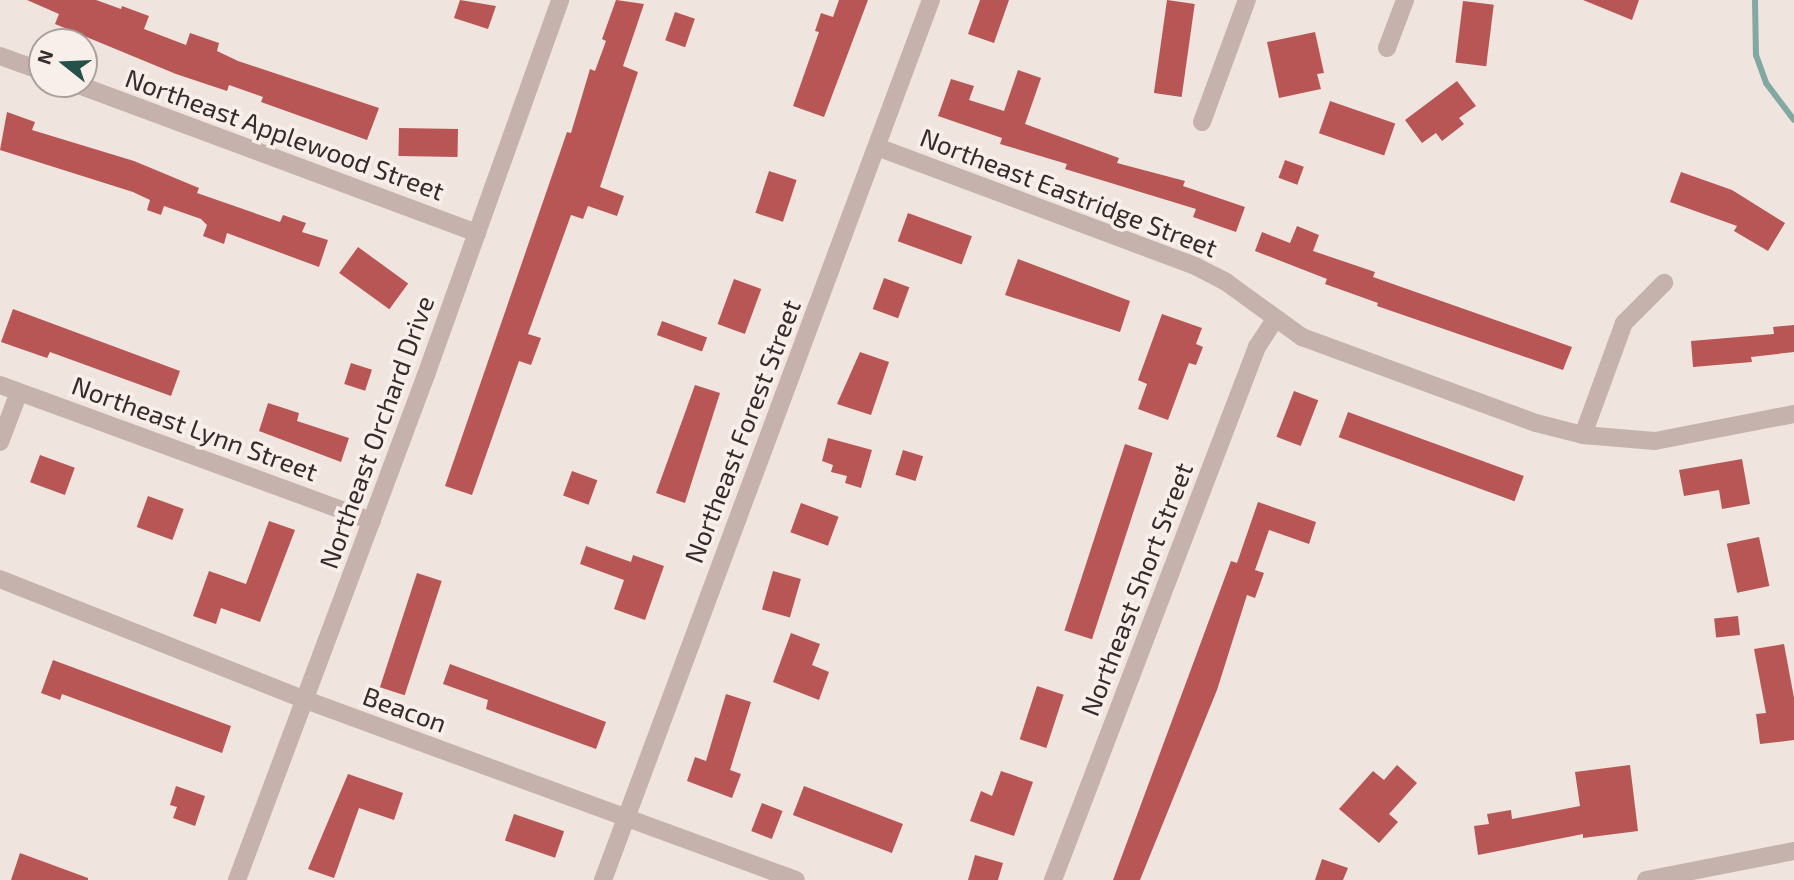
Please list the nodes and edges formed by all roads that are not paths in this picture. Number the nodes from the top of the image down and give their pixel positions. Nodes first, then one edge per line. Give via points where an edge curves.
1 (560, 0) edge
2 (931, 0) edge
3 (1247, 0) edge
4 (1405, 0) edge
5 (1387, 48) dead end
6 (0, 56) edge
7 (28, 66) edge
8 (98, 92) edge
9 (1202, 122) dead end
10 (877, 147) junction
11 (477, 233) junction
12 (1664, 283) dead end
13 (1275, 319) junction
14 (0, 385) edge
15 (19, 392) junction
16 (1793, 417) edge
17 (1583, 435) junction
18 (0, 442) edge
19 (372, 521) junction
20 (0, 579) edge
21 (303, 699) junction
22 (624, 819) junction
23 (1794, 851) edge
24 (237, 880) edge
25 (603, 880) edge
26 (796, 880) edge
27 (1053, 880) edge
28 (1646, 880) edge

1 - 11 street, Northeast Orchard Drive
2 - 10 street, Northeast Forest Street
3 - 9 street
4 - 5 street
6 - 7 street
8 - 11 street, Northeast Applewood Street
10 - 13 street, Northeast Eastridge Street via 1195,266 1226,282
10 - 22 street, Northeast Forest Street
11 - 19 street, Northeast Orchard Drive
12 - 17 street via 1624,323
13 - 17 street, Northeast Eastridge Street via 1302,337 1499,410
13 - 27 street, Northeast Short Street via 1257,347
14 - 15 street, Northeast Lynn Street
15 - 18 street
15 - 19 street, Northeast Lynn Street
16 - 17 street, Northeast Eastridge Street via 1655,441
19 - 21 street, Northeast Orchard Drive
20 - 21 street, Beacon
21 - 22 street, Beacon
21 - 24 street, Northeast Orchard Drive
22 - 25 street, Northeast Forest Street
22 - 26 street, Beacon
23 - 28 street

